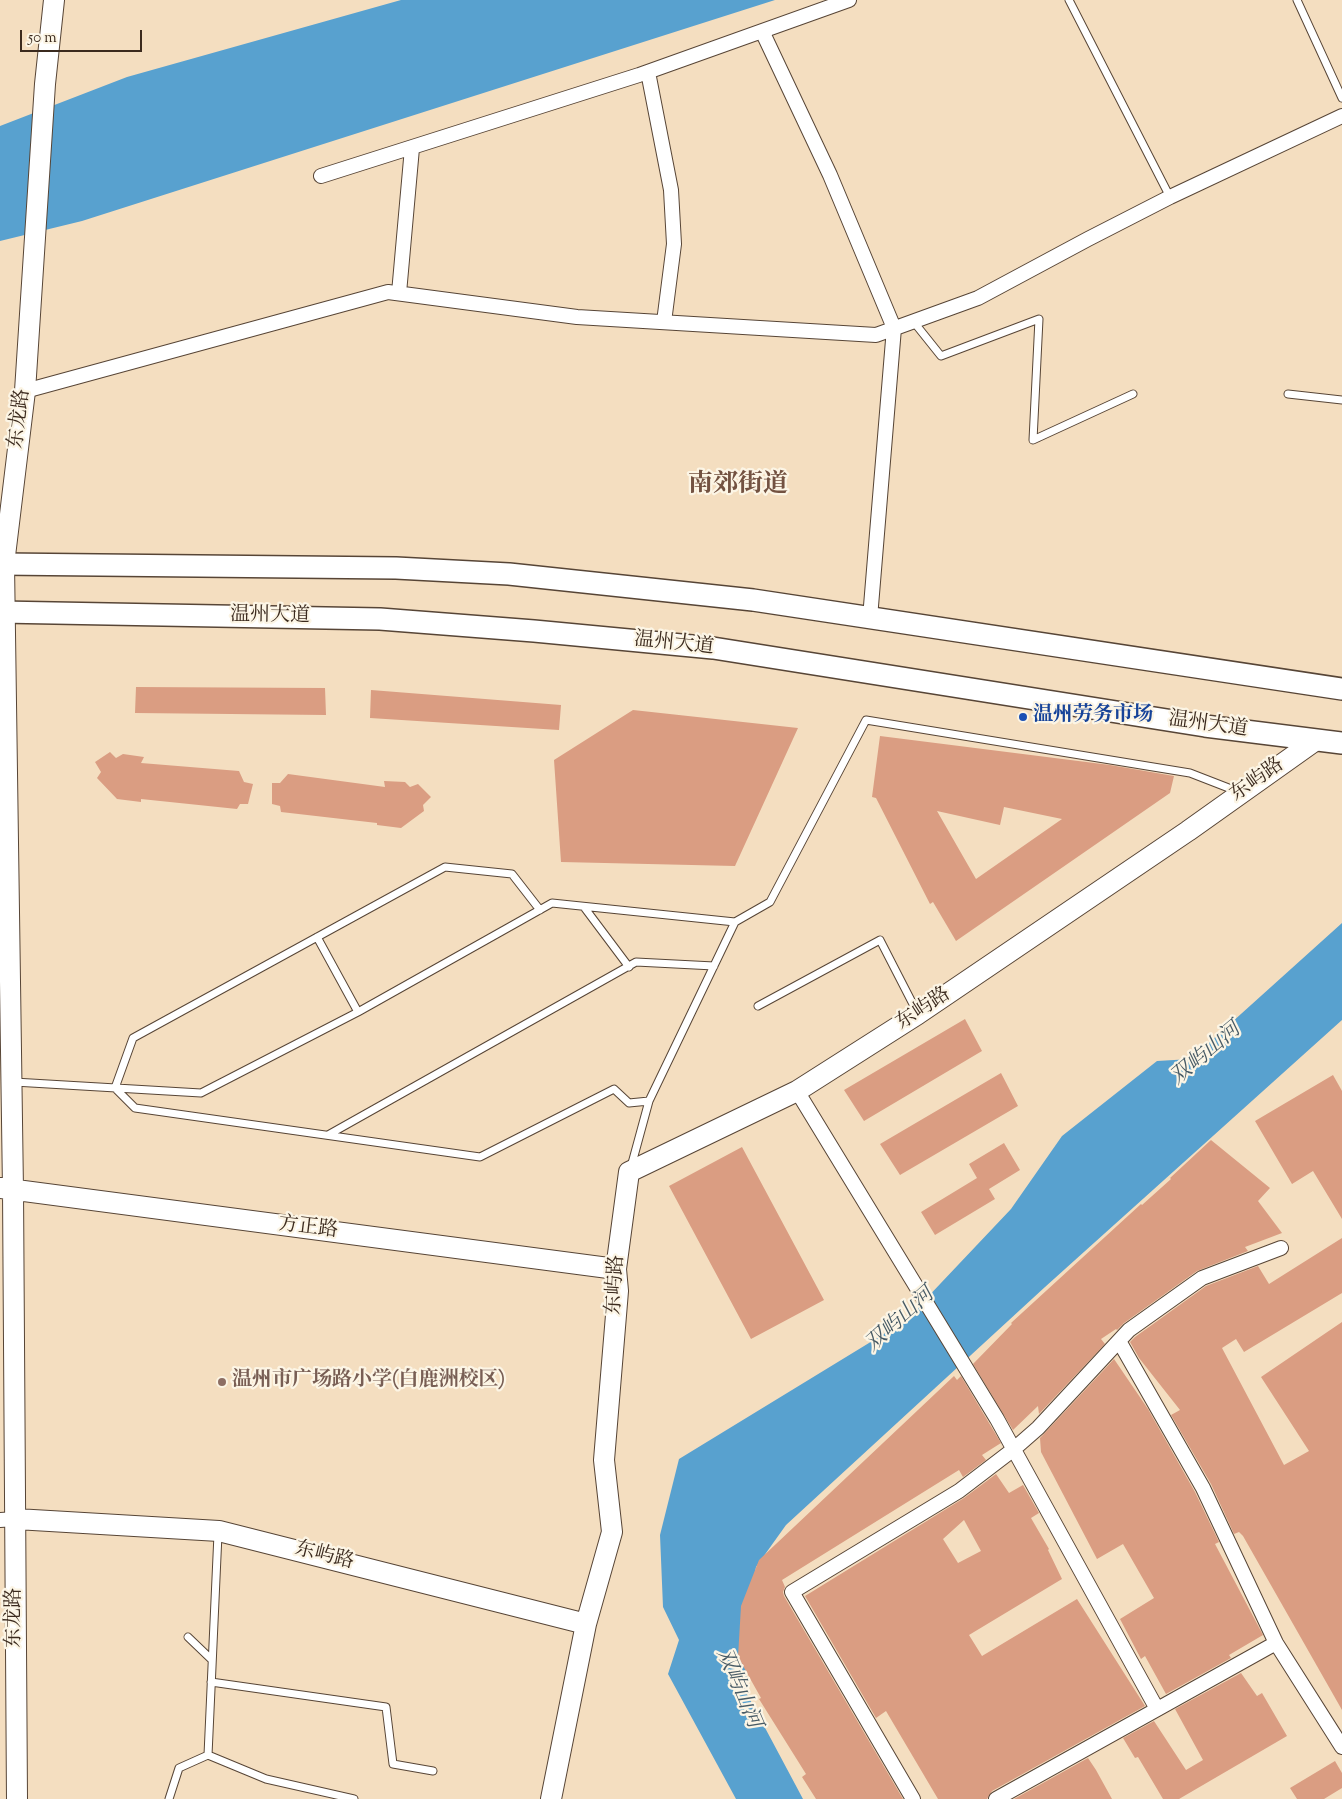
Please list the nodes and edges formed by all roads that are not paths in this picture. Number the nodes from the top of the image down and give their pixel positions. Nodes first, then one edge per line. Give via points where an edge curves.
1 (54, 0) edge
2 (849, 0) edge
3 (1069, 0) edge
4 (1297, 0) edge
5 (762, 31) junction
6 (648, 72) junction
7 (1342, 98) edge
8 (1342, 116) edge
9 (412, 148) junction
10 (320, 176) dead end
11 (1170, 197) junction
12 (399, 293) junction
13 (664, 322) junction
14 (914, 322) junction
15 (894, 328) junction
16 (25, 391) junction
17 (1133, 394) dead end
18 (1288, 394) dead end
19 (1342, 400) edge
20 (2, 564) edge
21 (2, 612) edge
22 (870, 618) junction
23 (1342, 689) edge
24 (1316, 740) junction
25 (1342, 743) edge
26 (1242, 793) junction
27 (4, 824) edge
28 (584, 906) junction
29 (540, 910) junction
30 (734, 922) junction
31 (317, 937) junction
32 (714, 966) junction
33 (629, 967) junction
34 (758, 1006) dead end
35 (358, 1012) junction
36 (918, 1014) junction
37 (12, 1082) junction
38 (116, 1088) junction
39 (797, 1091) junction
40 (649, 1101) junction
41 (328, 1135) junction
42 (629, 1172) junction
43 (7, 1189) edge
44 (1281, 1248) dead end
45 (616, 1269) junction
46 (1119, 1341) junction
47 (1014, 1450) junction
48 (8, 1520) edge
49 (218, 1531) junction
50 (586, 1624) junction
51 (188, 1637) dead end
52 (1276, 1643) junction
53 (212, 1660) junction
54 (211, 1682) junction
55 (1157, 1708) junction
56 (1342, 1747) edge
57 (208, 1755) junction
58 (433, 1771) dead end
59 (17, 1799) edge
60 (169, 1799) edge
61 (354, 1799) edge
62 (551, 1799) edge
63 (913, 1799) edge
64 (996, 1799) edge

1 - 16 street, 东龙路
2 - 5 street
3 - 11 lane
4 - 7 lane
5 - 6 street
5 - 15 street via 830,175
6 - 9 street
6 - 13 street via 671,190 674,244
8 - 11 street
9 - 10 street
9 - 12 street
11 - 14 street via 978,298
12 - 13 street via 577,317
12 - 16 street via 388,292
13 - 15 street via 876,335
14 - 15 street
14 - 17 lane via 941,356 1039,318 1033,440
15 - 22 street
16 - 20 street, 东龙路
18 - 19 lane
20 - 21 street, 东龙路
20 - 22 main road via 367,567 509,574 753,600
21 - 24 main road, 温州大道 via 380,619 713,648 1205,726
21 - 27 street, 东龙路
22 - 23 main road
24 - 25 main road, 温州大道
24 - 26 street, 东屿路
26 - 30 lane via 1190,772 866,720 770,902
26 - 36 street, 东屿路
27 - 37 street, 东龙路
28 - 29 lane via 552,903
28 - 30 lane
28 - 33 lane
29 - 31 lane via 512,874 445,867
29 - 35 lane
30 - 32 lane
31 - 35 lane
31 - 38 lane via 133,1038
32 - 33 lane via 636,962
32 - 40 lane
33 - 41 lane
34 - 36 lane via 880,940
35 - 38 lane via 201,1093
36 - 39 street, 东屿路
37 - 38 lane
37 - 43 street, 东龙路
38 - 41 lane via 135,1108
39 - 42 street, 东屿路
39 - 47 street
40 - 41 lane via 629,1103 614,1089 480,1156
40 - 42 lane
42 - 45 street, 东屿路
43 - 45 street, 方正路
43 - 48 street, 东龙路
44 - 46 street via 1202,1278 1129,1330
45 - 50 street, 东屿路 via 618,1291 604,1460 612,1532
46 - 47 street
46 - 52 street via 1203,1488
47 - 55 street
47 - 63 street via 959,1492 792,1592
48 - 49 street, 东屿路
48 - 59 street, 东龙路
49 - 50 street, 东屿路
49 - 53 lane
50 - 62 street
51 - 53 lane
52 - 55 street
52 - 56 street
53 - 54 lane
54 - 57 lane
54 - 58 lane via 386,1707 394,1764
55 - 64 street
57 - 60 lane via 179,1768
57 - 61 lane via 266,1779

